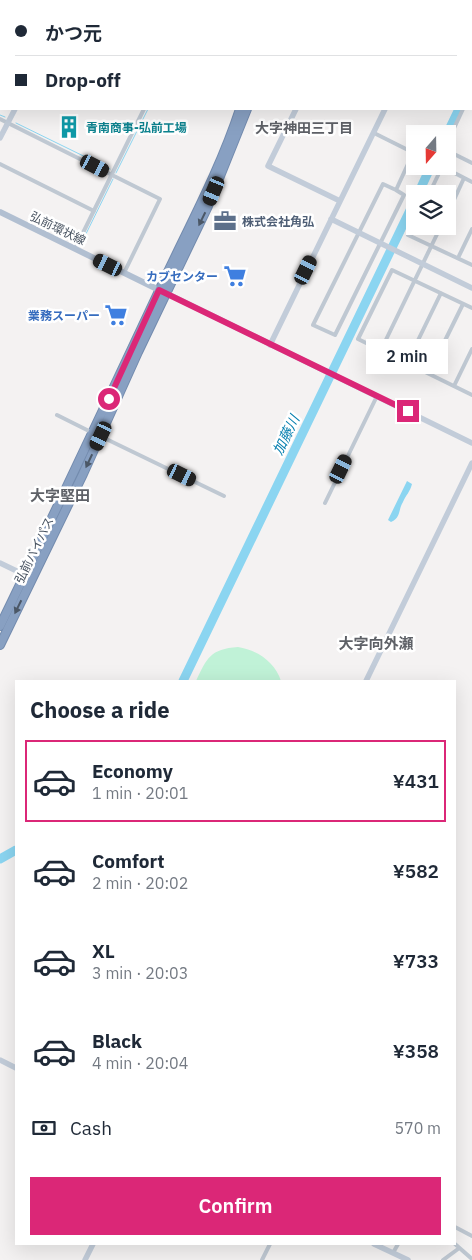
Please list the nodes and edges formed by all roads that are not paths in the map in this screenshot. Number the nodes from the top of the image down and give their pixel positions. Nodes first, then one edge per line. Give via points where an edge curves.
1 (14, 110) edge
2 (144, 110) edge
3 (240, 110) edge
4 (247, 110) edge
5 (296, 110) edge
6 (385, 110) edge
7 (463, 110) edge
8 (0, 119) edge
9 (8, 123) junction
10 (456, 125) edge
11 (374, 133) junction
12 (0, 138) edge
13 (406, 149) edge
14 (456, 155) edge
15 (472, 156) edge
16 (471, 162) edge
17 (0, 164) edge
18 (406, 169) edge
19 (456, 174) edge
20 (111, 175) junction
21 (464, 178) junction
22 (472, 182) edge
23 (396, 190) junction
24 (456, 195) edge
25 (340, 201) junction
26 (94, 210) junction
27 (0, 212) edge
28 (331, 219) junction
29 (472, 229) edge
30 (359, 232) junction
31 (408, 235) edge
32 (437, 235) edge
33 (384, 244) junction
34 (432, 246) junction
35 (75, 249) junction
36 (458, 258) junction
37 (423, 264) junction
38 (472, 265) edge
39 (124, 273) junction
40 (415, 280) junction
41 (472, 288) edge
42 (162, 292) junction
43 (441, 293) junction
44 (463, 304) junction
45 (472, 308) edge
46 (270, 345) junction
47 (472, 349) edge
48 (381, 350) junction
49 (407, 363) junction
50 (429, 373) junction
51 (454, 386) junction
52 (472, 395) edge
53 (377, 396) junction
54 (57, 415) dead end
55 (97, 435) junction
56 (472, 443) edge
57 (472, 463) edge
58 (224, 496) dead end
59 (325, 503) dead end
60 (0, 563) edge
61 (29, 577) junction
62 (0, 626) edge
63 (0, 645) edge
64 (366, 680) edge
65 (0, 1060) edge
66 (15, 1068) edge
67 (456, 1228) edge
68 (472, 1236) edge
69 (92, 1245) edge
70 (270, 1245) edge
71 (376, 1245) edge
72 (397, 1245) edge
73 (456, 1245) edge
74 (458, 1249) junction
75 (393, 1253) junction
76 (85, 1260) edge
77 (262, 1260) edge
78 (408, 1260) edge
79 (443, 1260) edge
80 (472, 1260) edge

1 - 9 street
2 - 20 street
3 - 42 highway, 弘前バイパス
4 -> 42 highway, 弘前バイパス via 208,206
5 - 25 street via 268,166
6 - 11 street
7 - 10 street
8 - 9 street
9 - 12 street
9 - 20 street
11 - 13 street
11 - 25 street
14 - 16 street
15 - 16 street
17 - 26 street
18 - 23 street
19 - 21 street
20 - 26 street
20 - 39 street via 160,199
21 - 22 street
21 - 24 street
23 - 30 street via 383,184
23 - 33 street via 404,195
25 - 28 street
26 - 35 street
27 - 35 main road, 弘前環状線
28 - 30 street
28 - 46 street
29 - 36 street
30 - 33 street
30 - 33 street via 313,325 335,335
31 - 34 street
32 - 34 street
33 - 37 street
34 - 36 street
34 - 37 street
35 - 39 main road, 弘前環状線
36 - 38 street
37 - 40 street
37 - 41 street
39 - 42 main road, 弘前環状線
40 - 43 street
40 - 48 street
40 - 48 street via 392,270 358,339
42 - 46 street
42 - 55 highway, 弘前バイパス
43 - 44 street
43 - 49 street
44 - 45 street
44 - 50 street
46 - 53 street
47 - 51 street
48 - 49 street
49 - 50 street
50 - 51 street
51 - 52 street
53 - 56 street
53 - 59 street
54 - 55 street
55 - 58 street
55 - 61 highway, 弘前バイパス
57 - 64 street
60 - 61 street
61 - 62 highway, 弘前バイパス
61 -> 63 highway, 弘前バイパス
65 - 66 street
67 - 68 street
69 - 76 street
70 - 77 street
71 - 75 street
72 - 75 street
73 - 74 street
74 - 79 street
74 - 80 street
75 - 78 street

